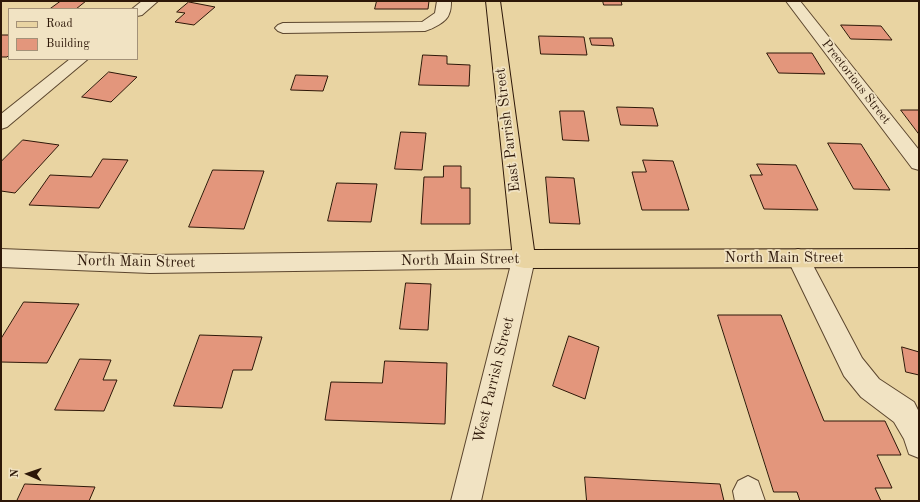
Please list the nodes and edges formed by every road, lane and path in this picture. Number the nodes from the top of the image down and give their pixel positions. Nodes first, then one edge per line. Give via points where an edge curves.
1 (151, 1) edge
2 (444, 1) edge
3 (493, 1) edge
4 (793, 1) edge
5 (138, 11) edge
6 (282, 28) dead end
7 (79, 60) edge
8 (1, 123) edge
9 (919, 163) edge
10 (1, 258) edge
11 (798, 258) junction
12 (919, 258) edge
13 (524, 259) junction
14 (919, 444) edge
15 (466, 501) edge

1 - 5 street
2 - 6 street via 442,15 425,26
3 - 13 main road, East Parrish Street
4 - 9 street, Preetorious Street
7 - 8 street
10 - 13 street, North Main Street via 150,264
11 - 12 main road, North Main Street
11 - 13 main road, North Main Street
11 - 14 street via 853,367 870,388 904,412 917,435
13 - 15 street, West Parrish Street

